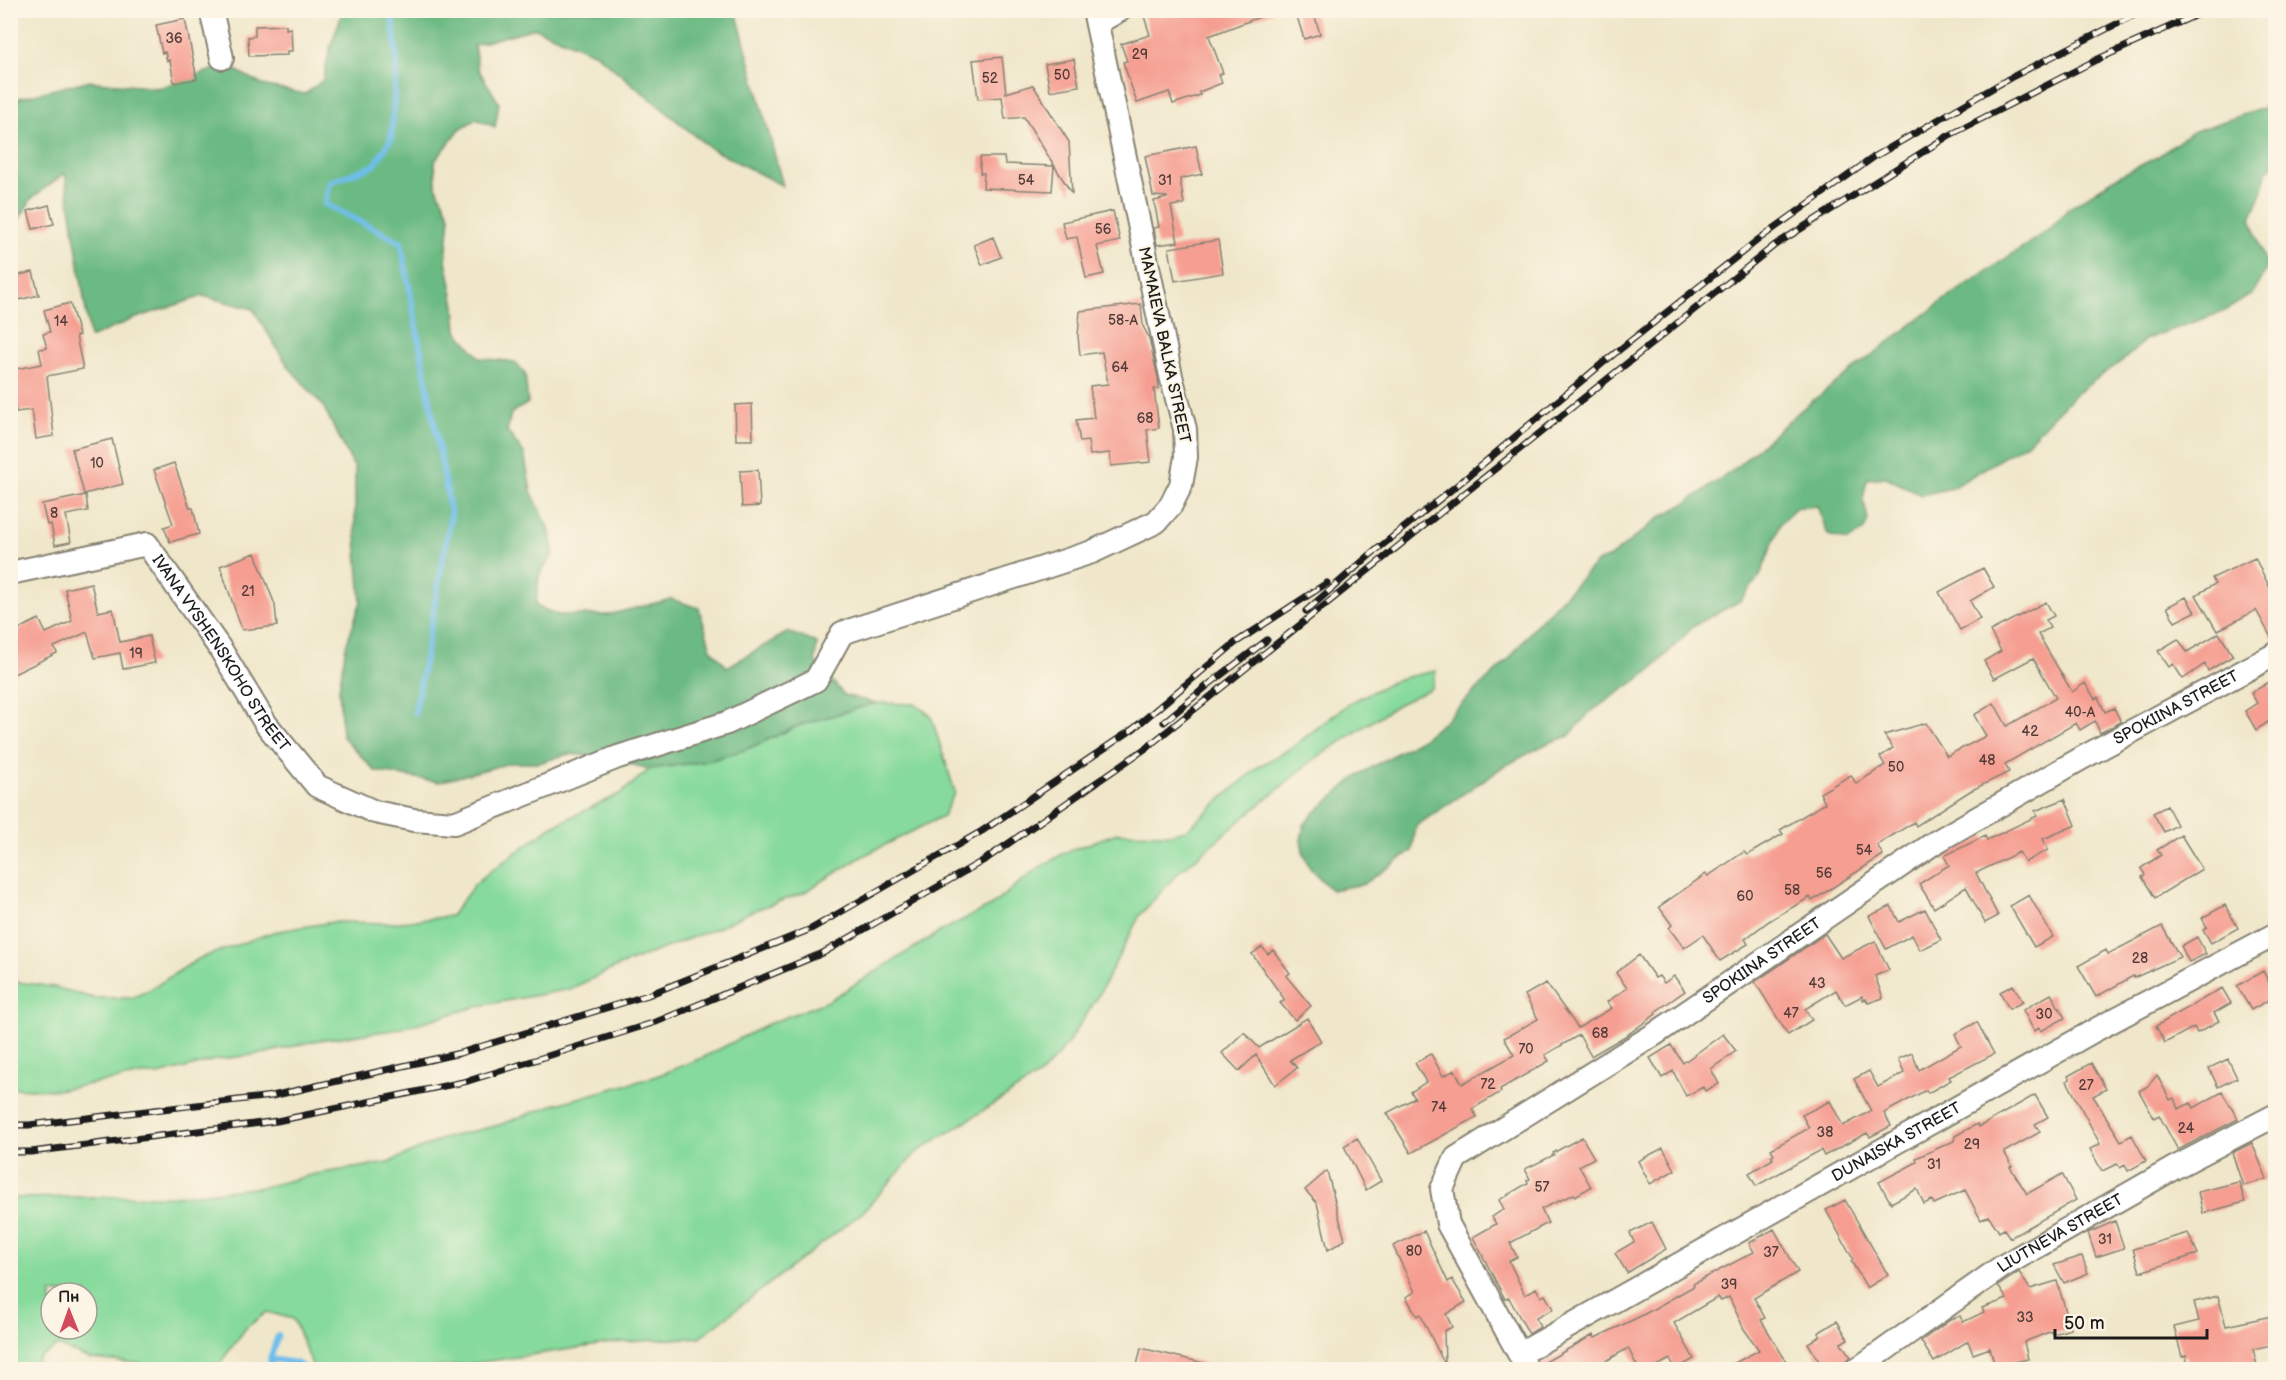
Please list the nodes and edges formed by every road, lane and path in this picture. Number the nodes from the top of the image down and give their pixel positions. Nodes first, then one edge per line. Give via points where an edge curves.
1 (211, 10) edge
2 (1120, 10) edge
3 (1096, 17) edge
4 (222, 58) dead end
5 (10, 573) edge
6 (2276, 654) edge
7 (317, 786) joint
8 (2276, 934) edge
9 (2276, 1115) edge
10 (1524, 1362) edge
11 (1856, 1370) edge

1 - 4 street
2 - 3 street
3 - 7 street, MAMAIEVA BALKA STREET via 1185,429 1186,458 1181,485 1156,522 1092,552 842,633 816,680 727,723 618,758 454,822 414,820 375,812
5 - 7 street, IVANA VYSHENSKOHO STREET via 147,544 221,650 266,724
6 - 10 street, SPOKIINA STREET via 1934,843 1655,1034 1456,1158 1442,1189 1448,1224
8 - 10 street, DUNAISKA STREET via 2097,1029
9 - 11 street, LIUTNEVA STREET via 2164,1173 2003,1266

